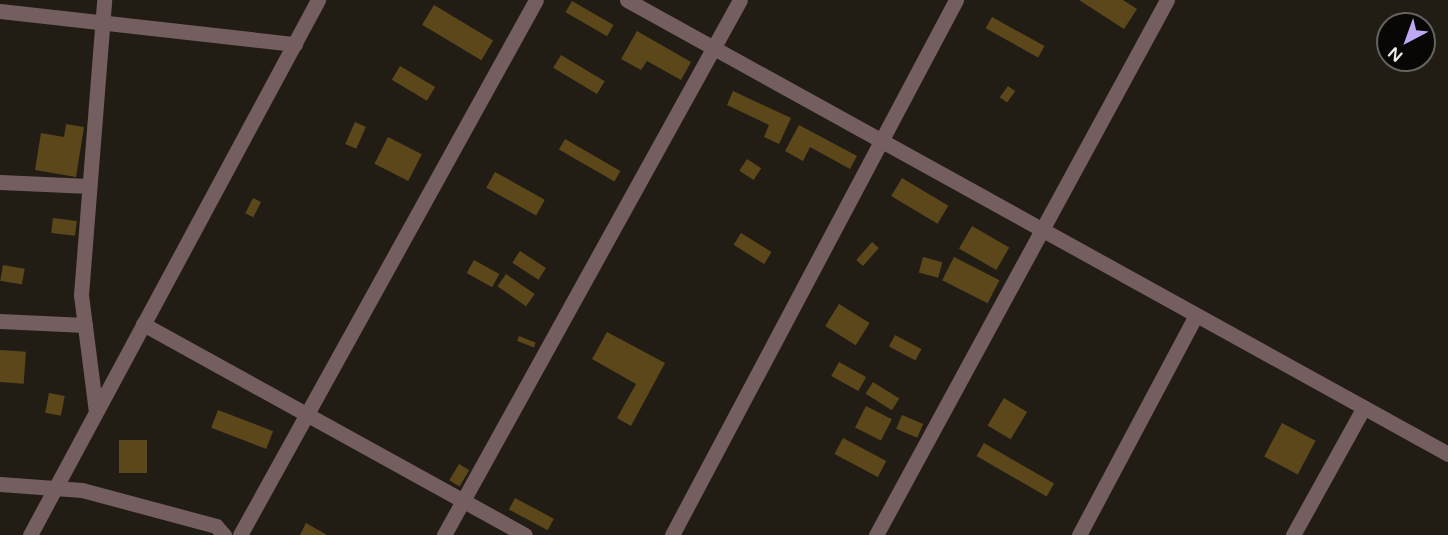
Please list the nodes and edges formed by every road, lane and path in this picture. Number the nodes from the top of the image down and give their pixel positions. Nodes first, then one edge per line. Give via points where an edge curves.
1 (105, 0) edge
2 (318, 0) edge
3 (536, 0) edge
4 (627, 0) edge
5 (740, 0) edge
6 (956, 0) edge
7 (1167, 0) edge
8 (0, 11) edge
9 (102, 23) junction
10 (295, 44) junction
11 (713, 48) junction
12 (882, 141) junction
13 (0, 182) edge
14 (89, 186) junction
15 (1042, 230) junction
16 (1196, 315) junction
17 (0, 321) edge
18 (143, 324) junction
19 (85, 325) junction
20 (1364, 407) junction
21 (96, 411) junction
22 (307, 414) junction
23 (1448, 454) edge
24 (0, 484) edge
25 (55, 488) junction
26 (463, 500) junction
27 (30, 535) edge
28 (224, 535) edge
29 (240, 535) edge
30 (444, 535) edge
31 (525, 535) edge
32 (672, 535) edge
33 (876, 535) edge
34 (1079, 535) edge
35 (1293, 535) edge

1 - 9 street
2 - 10 street
3 - 22 street
4 - 11 street
5 - 11 street
6 - 12 street
7 - 15 street
8 - 9 street
9 - 10 street
9 - 14 street
10 - 18 street
11 - 12 street
11 - 26 street
12 - 15 street
12 - 32 street
13 - 14 street
14 - 19 street via 81,295
15 - 16 street
15 - 33 street
16 - 20 street
16 - 34 street
17 - 19 street
18 - 21 street
18 - 22 street
19 - 21 street
20 - 23 street
20 - 35 street
21 - 25 street
22 - 26 street
22 - 29 street
24 - 25 street
25 - 27 street
25 - 28 street via 82,490 216,526
26 - 30 street
26 - 31 street

